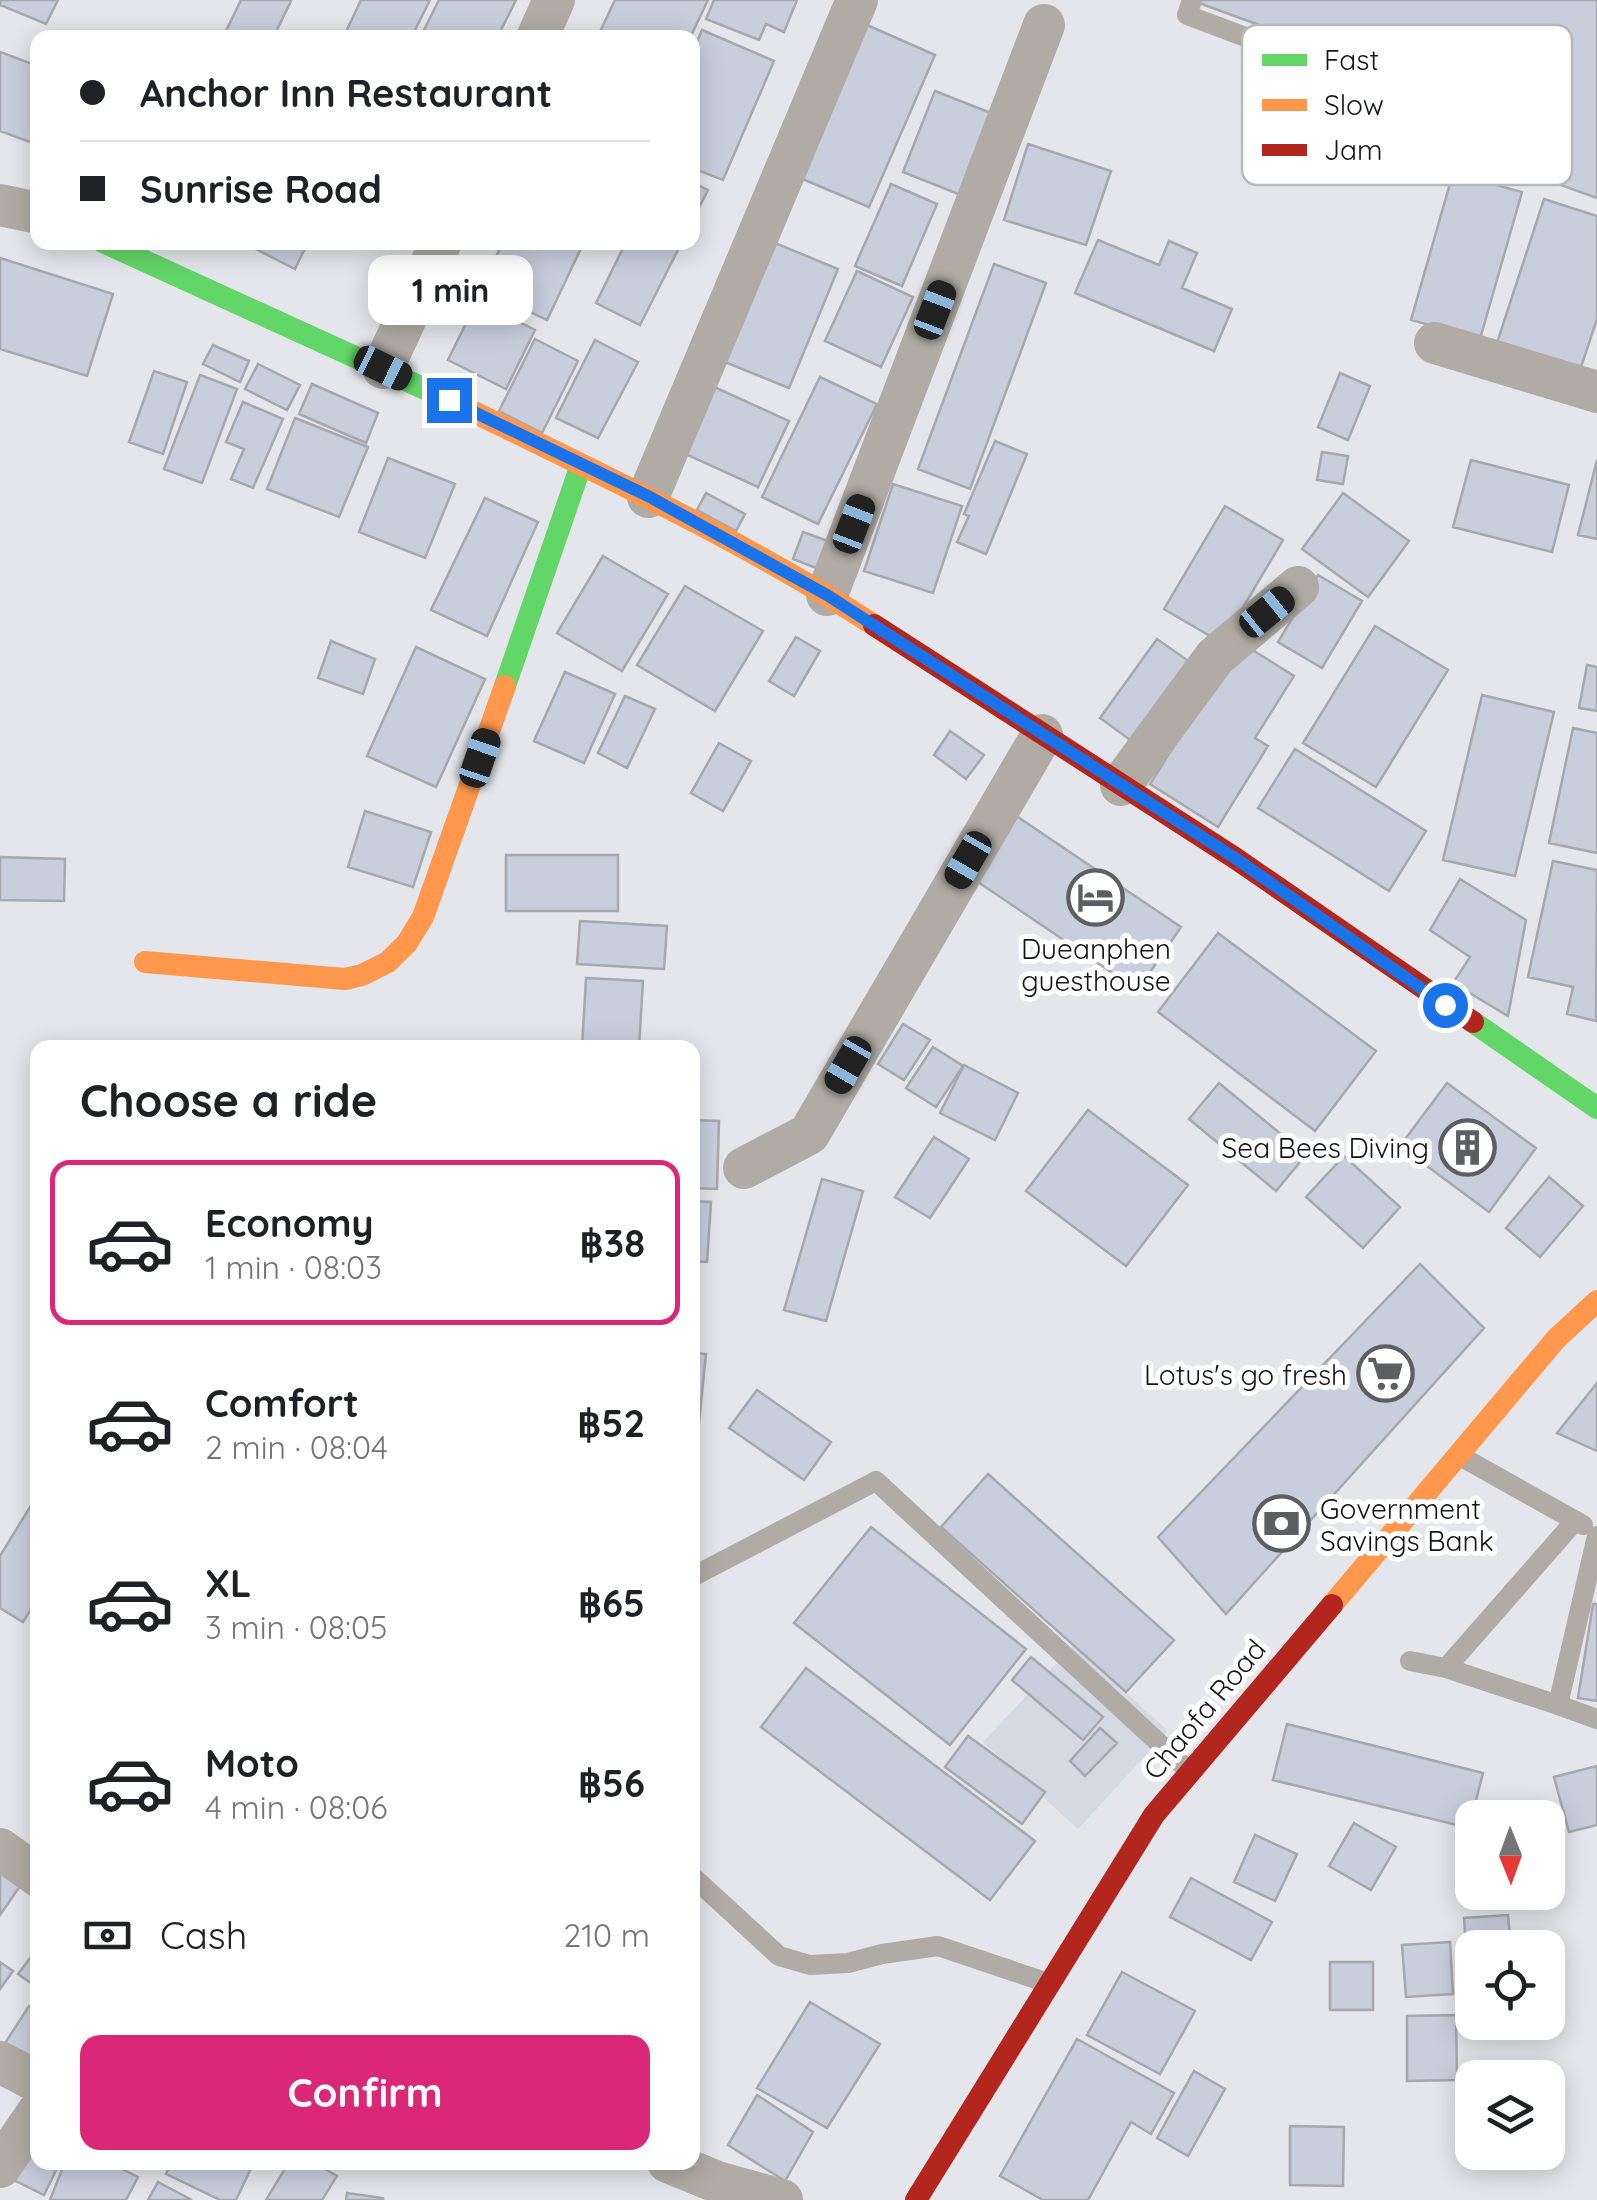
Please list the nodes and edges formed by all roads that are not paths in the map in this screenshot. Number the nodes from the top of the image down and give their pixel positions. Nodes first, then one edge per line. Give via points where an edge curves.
1 (554, 0) edge
2 (857, 0) edge
3 (1192, 0) edge
4 (1044, 25) dead end
5 (540, 30) edge
6 (1242, 36) edge
7 (0, 205) edge
8 (30, 212) edge
9 (121, 250) edge
10 (437, 250) edge
11 (1435, 343) dead end
12 (383, 368) junction
13 (1597, 392) edge
14 (582, 464) junction
15 (648, 496) junction
16 (1298, 586) dead end
17 (827, 595) junction
18 (1042, 734) junction
19 (1121, 785) junction
20 (145, 962) dead end
21 (1597, 1108) edge
22 (744, 1168) dead end
23 (1597, 1301) edge
24 (1458, 1455) junction
25 (1576, 1520) junction
26 (1597, 1534) edge
27 (700, 1573) edge
28 (1410, 1661) dead end
29 (1446, 1668) junction
30 (1558, 1705) junction
31 (1597, 1719) edge
32 (1190, 1771) junction
33 (0, 1848) edge
34 (30, 1870) edge
35 (700, 1883) edge
36 (1050, 1983) junction
37 (0, 2062) edge
38 (30, 2078) edge
39 (30, 2124) edge
40 (0, 2167) edge
41 (688, 2170) edge
42 (782, 2200) edge
43 (916, 2200) edge

1 - 5 street
2 - 15 street
3 - 6 lane via 1187,15
4 - 17 street
7 - 8 street
9 - 12 street
10 - 12 street
11 - 13 street
12 - 14 street
14 - 15 street
14 - 20 street via 430,902 397,956 376,972 345,979
15 - 17 street
16 - 19 street via 1214,657
17 - 18 street
18 - 19 street
18 - 22 street via 808,1134
19 - 21 street
23 - 24 street, Chaofa Road
24 - 25 lane
24 - 32 street, Chaofa Road
25 - 26 lane
25 - 29 lane
26 - 30 lane
27 - 32 lane via 876,1481
28 - 29 lane
29 - 30 lane
30 - 31 lane
32 - 36 street, Chaofa Road via 1154,1815
33 - 34 street
35 - 36 lane via 779,1956 810,1965 938,1946
36 - 43 street, Chaofa Road
37 - 38 street
39 - 40 street
41 - 42 street

